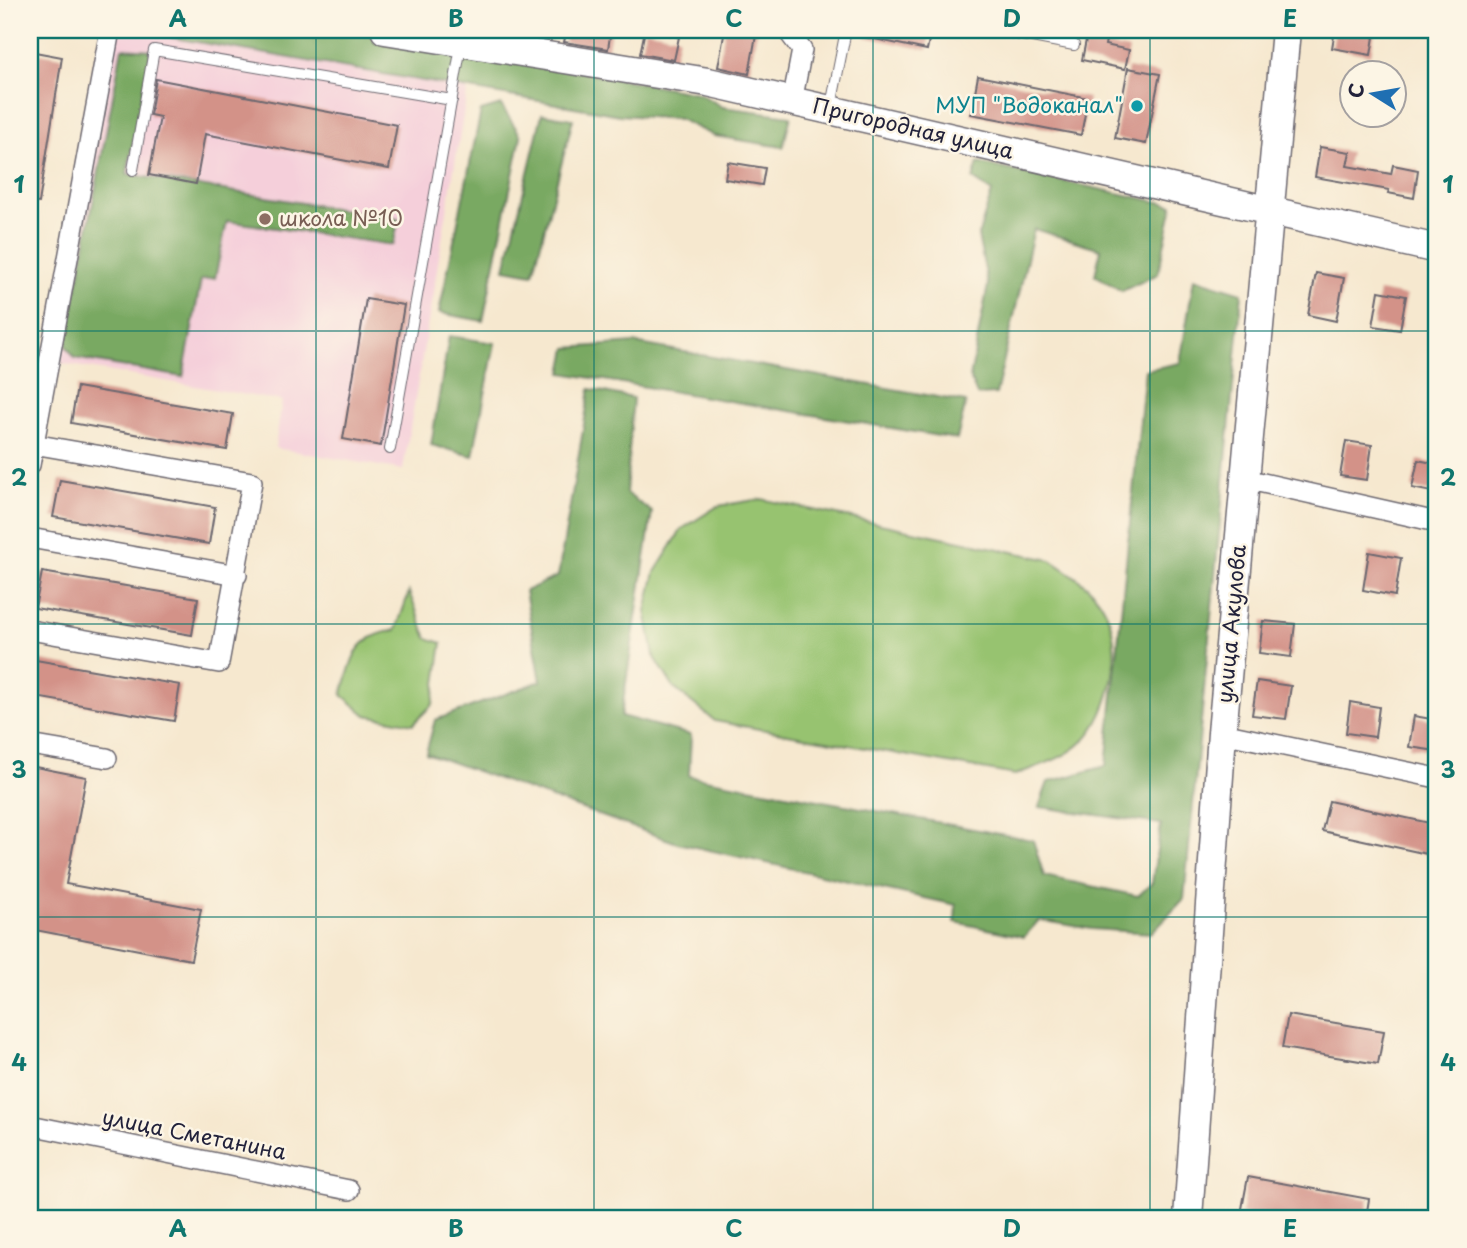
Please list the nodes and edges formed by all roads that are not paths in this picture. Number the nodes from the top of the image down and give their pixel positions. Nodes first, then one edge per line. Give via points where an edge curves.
1 (110, 30) edge
2 (385, 30) edge
3 (787, 30) edge
4 (846, 30) edge
5 (996, 30) edge
6 (1286, 30) edge
7 (462, 42) junction
8 (1074, 45) dead end
9 (452, 100) junction
10 (792, 102) junction
11 (830, 110) junction
12 (133, 170) dead end
13 (1271, 211) junction
14 (1437, 249) edge
15 (33, 444) junction
16 (390, 449) dead end
17 (30, 465) edge
18 (1245, 479) junction
19 (1437, 522) edge
20 (30, 538) edge
21 (237, 575) junction
22 (30, 630) edge
23 (1222, 733) junction
24 (30, 745) edge
25 (107, 758) dead end
26 (1437, 778) edge
27 (30, 1125) edge
28 (349, 1189) dead end
29 (1188, 1218) edge

1 - 15 street
2 - 7 main road, Пригородная улица
3 - 10 street via 802,50
4 - 11 lane
5 - 8 lane
6 - 13 main road, улица Акулова
7 - 9 lane
7 - 10 main road, Пригородная улица via 708,82
9 - 12 lane via 154,50
9 - 16 lane
10 - 11 main road, Пригородная улица
11 - 13 main road, Пригородная улица
13 - 14 main road, Пригородная улица
13 - 18 main road, улица Акулова
15 - 17 street
15 - 21 street via 252,482
18 - 19 street
18 - 23 main road, улица Акулова
20 - 21 street
21 - 22 street via 219,663
23 - 26 street
23 - 29 main road, улица Акулова
24 - 25 street
27 - 28 street, улица Сметанина

